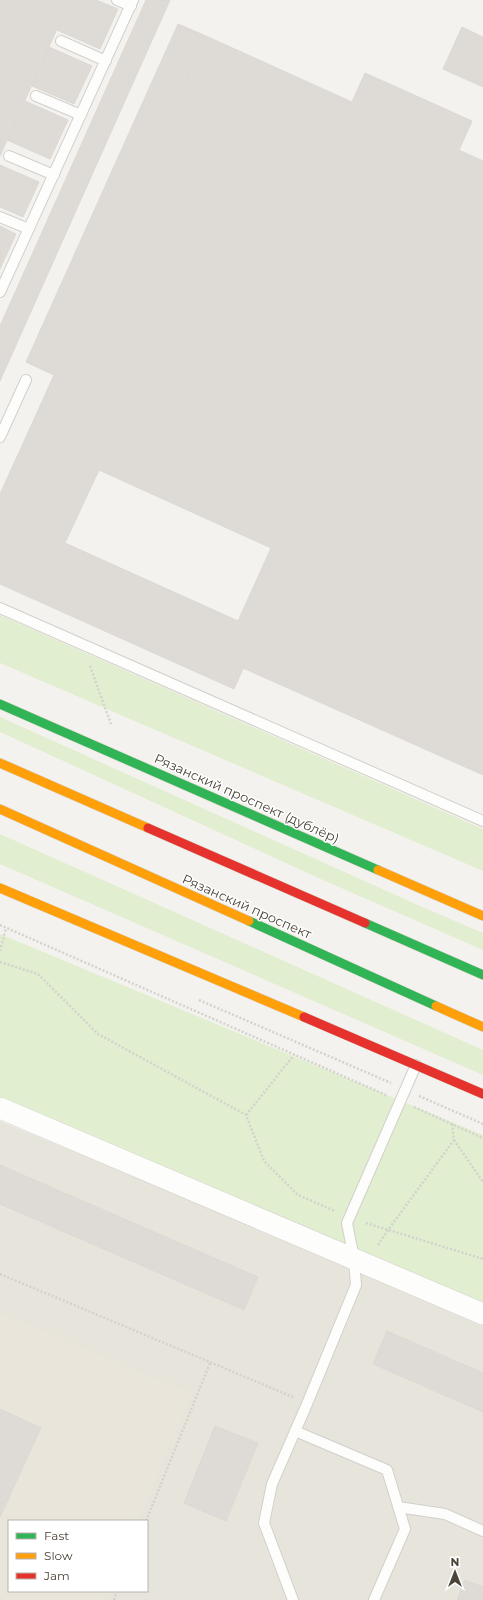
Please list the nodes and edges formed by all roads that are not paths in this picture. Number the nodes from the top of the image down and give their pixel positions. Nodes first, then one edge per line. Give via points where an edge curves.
1 (117, 0) edge
2 (132, 3) edge
3 (61, 41) dead end
4 (106, 61) junction
5 (36, 96) dead end
6 (81, 115) junction
7 (9, 156) dead end
8 (54, 175) junction
9 (0, 217) edge
10 (29, 229) junction
11 (0, 292) edge
12 (26, 380) dead end
13 (0, 438) edge
14 (0, 608) edge
15 (0, 704) edge
16 (0, 763) edge
17 (0, 809) edge
18 (483, 821) edge
19 (0, 888) edge
20 (483, 916) edge
21 (483, 975) edge
22 (483, 1027) edge
23 (416, 1065) junction
24 (483, 1094) edge
25 (0, 1108) edge
26 (360, 1262) junction
27 (483, 1314) edge
28 (295, 1431) junction
29 (398, 1507) junction
30 (483, 1530) edge
31 (292, 1600) edge
32 (374, 1600) edge

1 - 2 lane
2 - 4 lane
3 - 4 lane
4 - 6 lane
5 - 6 lane
6 - 8 lane
7 - 8 lane
8 - 10 lane
9 - 10 lane
10 - 11 lane
12 - 13 lane
14 - 18 lane
15 - 20 main road, Рязанский проспект (дублёр)
16 - 21 main road
17 - 22 main road, Рязанский проспект
19 - 23 main road
23 - 24 main road
23 - 26 lane via 347,1223
25 - 26 street
26 - 27 street
26 - 28 lane via 356,1285
28 - 29 lane via 387,1470
28 - 31 lane via 272,1484 264,1523
29 - 30 lane via 445,1514
29 - 32 lane via 405,1529

